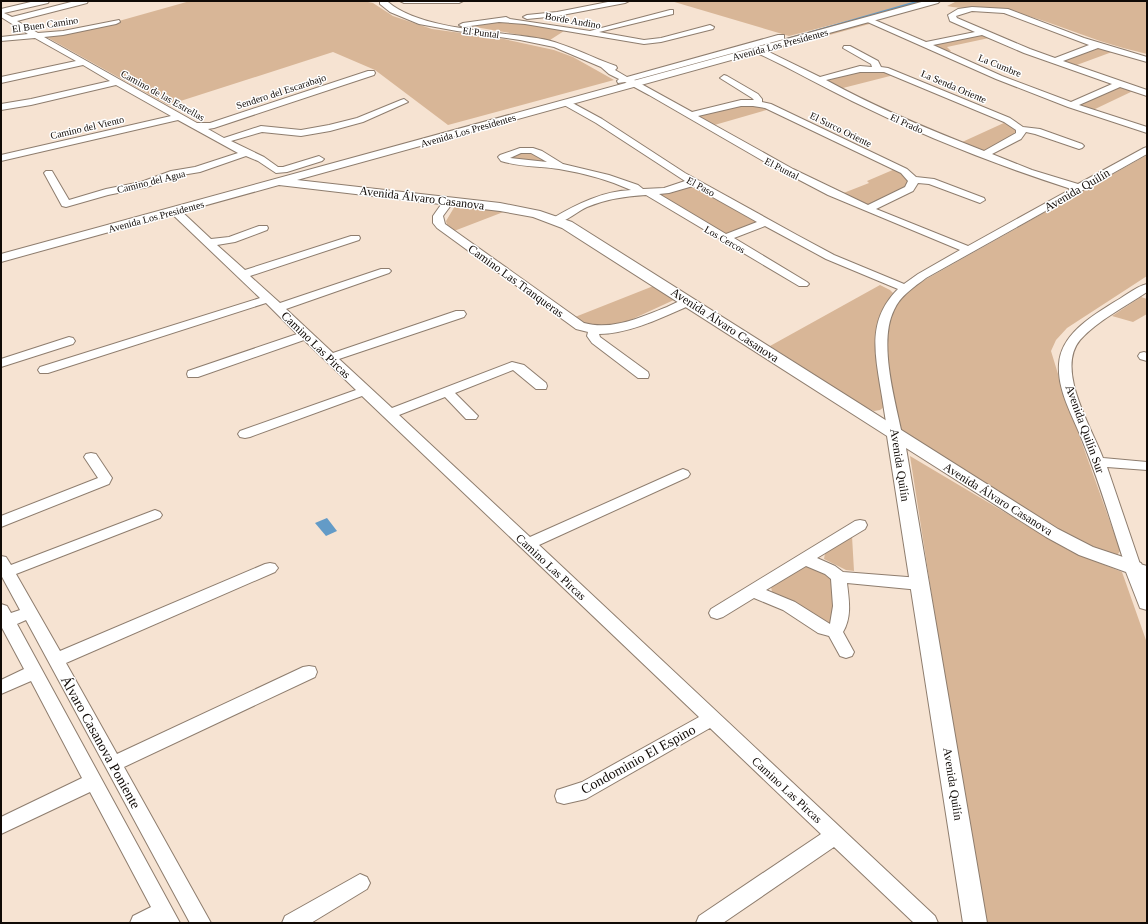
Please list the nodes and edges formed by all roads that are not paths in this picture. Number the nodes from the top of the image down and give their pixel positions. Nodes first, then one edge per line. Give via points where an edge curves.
1 (45, 1) edge
2 (84, 1) edge
3 (385, 1) edge
4 (404, 1) edge
5 (459, 1) edge
6 (625, 1) edge
7 (931, 2) edge
8 (1, 11) edge
9 (670, 12) dead end
10 (1, 14) edge
11 (11, 20) junction
12 (526, 20) junction
13 (867, 20) junction
14 (116, 22) dead end
15 (485, 22) junction
16 (710, 27) dead end
17 (455, 29) junction
18 (466, 30) junction
19 (586, 33) junction
20 (981, 33) junction
21 (37, 36) junction
22 (781, 37) dead end
23 (1, 39) edge
24 (924, 45) junction
25 (1097, 45) junction
26 (847, 48) dead end
27 (761, 49) junction
28 (1147, 60) edge
29 (1054, 61) junction
30 (84, 62) junction
31 (877, 68) junction
32 (371, 73) dead end
33 (724, 78) dead end
34 (1, 80) edge
35 (818, 80) junction
36 (631, 81) junction
37 (118, 82) junction
38 (1119, 84) junction
39 (1147, 93) edge
40 (404, 102) dead end
41 (567, 103) junction
42 (758, 103) junction
43 (1071, 105) junction
44 (1, 107) edge
45 (690, 115) junction
46 (179, 117) junction
47 (1128, 123) junction
48 (197, 126) junction
49 (1147, 127) edge
50 (1020, 129) junction
51 (1147, 130) edge
52 (223, 141) junction
53 (1079, 146) dead end
54 (1147, 150) edge
55 (246, 153) junction
56 (983, 155) junction
57 (1, 158) edge
58 (319, 159) dead end
59 (560, 166) dead end
60 (49, 173) dead end
61 (913, 180) junction
62 (281, 182) junction
63 (694, 182) junction
64 (1077, 190) junction
65 (644, 192) junction
66 (980, 200) dead end
67 (452, 201) junction
68 (868, 209) junction
69 (175, 211) junction
70 (558, 220) junction
71 (766, 222) junction
72 (263, 228) dead end
73 (355, 238) dead end
74 (725, 238) junction
75 (208, 243) junction
76 (967, 252) junction
77 (1, 258) edge
78 (385, 271) dead end
79 (242, 275) junction
80 (803, 284) dead end
81 (903, 290) junction
82 (1144, 293) edge
83 (686, 300) junction
84 (272, 303) junction
85 (460, 314) dead end
86 (594, 330) junction
87 (305, 335) junction
88 (69, 341) dead end
89 (329, 358) junction
90 (1, 363) edge
91 (44, 370) dead end
92 (193, 374) dead end
93 (643, 375) dead end
94 (541, 386) dead end
95 (364, 391) junction
96 (447, 392) junction
97 (390, 414) junction
98 (471, 416) dead end
99 (245, 434) dead end
100 (895, 434) junction
101 (91, 457) dead end
102 (1099, 466) junction
103 (1147, 466) edge
104 (1147, 473) edge
105 (683, 474) dead end
106 (155, 515) dead end
107 (1, 522) edge
108 (860, 525) dead end
109 (528, 544) junction
110 (805, 559) junction
111 (4, 567) edge
112 (270, 568) dead end
113 (1141, 570) edge
114 (839, 578) junction
115 (920, 584) junction
116 (753, 592) junction
117 (1147, 603) edge
118 (29, 612) junction
119 (718, 613) dead end
120 (4, 616) edge
121 (834, 632) junction
122 (846, 652) dead end
123 (56, 660) junction
124 (35, 672) junction
125 (310, 672) dead end
126 (1, 687) edge
127 (711, 719) junction
128 (113, 764) junction
129 (94, 781) junction
130 (564, 796) dead end
131 (1, 826) edge
132 (836, 835) junction
133 (360, 883) dead end
134 (167, 917) edge
135 (140, 923) edge
136 (201, 923) edge
137 (292, 923) edge
138 (706, 923) edge
139 (928, 923) edge
140 (976, 923) edge

1 - 8 street
2 - 11 street
3 - 17 street, El Puntal via 383,2 387,6 408,17
4 - 5 street
6 - 12 street
7 - 13 street, Avenida Los Presidentes
9 - 19 street
10 - 11 street, Camino de las Estrellas
11 - 21 street, Camino de las Estrellas
12 - 15 street, Borde Andino
12 - 19 street, Borde Andino
13 - 24 street, La Cumbre
13 - 27 street, Avenida Los Presidentes
14 - 21 street, El Buen Camino
15 - 17 street
15 - 18 street
16 - 19 street, Borde Andino via 658,41 644,42
17 - 18 street, El Puntal
18 - 36 street, El Puntal via 516,36 575,52
20 - 24 street
20 - 25 street via 956,21 952,15 972,9 1005,11
20 - 29 street
21 - 23 street, El Buen Camino
21 - 30 street, Camino de las Estrellas
22 - 36 street, Avenida Los Presidentes
24 - 43 street, La Cumbre
25 - 28 street
25 - 29 street
26 - 31 street via 875,63
27 - 35 street, El Prado
27 - 36 street, Avenida Los Presidentes
29 - 38 street
30 - 34 street
30 - 37 street, Camino de las Estrellas
31 - 35 street via 860,69
31 - 50 street, La Senda Oriente via 1014,123
32 - 48 street, Sendero del Escarabajo via 211,126
33 - 42 street via 757,98
35 - 56 street, El Prado via 907,123
36 - 41 street, Avenida Los Presidentes
36 - 45 street, El Puntal
37 - 44 street
37 - 46 street, Camino de las Estrellas
38 - 39 street
38 - 43 street
40 - 52 street via 360,120 330,128 301,133 261,129
41 - 62 street, Avenida Los Presidentes
41 - 63 street, El Paso
42 - 45 street via 737,104
42 - 61 street, El Surco Oriente via 771,106 899,169
43 - 47 street, La Cumbre
45 - 68 street, El Puntal via 764,158
46 - 48 street, Camino de las Estrellas
46 - 57 street, Camino del Viento
47 - 49 street, La Cumbre
47 - 51 street, La Cumbre
48 - 52 street, Camino de las Estrellas
50 - 53 street via 1037,131
50 - 56 street via 1018,137
52 - 55 street, Camino de las Estrellas
54 - 64 street, Avenida Quilín
55 - 58 street, Camino de las Estrellas via 279,170
55 - 60 street, Camino del Agua via 197,170 174,173 143,184 66,204
56 - 64 street, El Prado
59 - 65 street, Los Cercos via 610,178
61 - 66 street via 930,181
61 - 68 street via 909,189
62 - 67 street, Avenida Álvaro Casanova
62 - 69 street, Avenida Los Presidentes
63 - 65 street via 665,191
63 - 71 street, El Paso
64 - 76 street, Avenida Quilín
65 - 70 street via 618,194 597,200
65 - 74 street, Los Cercos
67 - 70 street, Avenida Álvaro Casanova via 518,210
67 - 86 street, Camino Las Tranqueras via 441,226 576,324
68 - 76 street, El Puntal
69 - 75 street, Camino Las Pircas
69 - 77 street, Avenida Los Presidentes
70 - 83 street, Avenida Álvaro Casanova
71 - 74 street
71 - 81 street, El Paso via 854,270
72 - 75 street via 231,240
73 - 79 street
74 - 80 street, Los Cercos
75 - 79 street, Camino Las Pircas
76 - 81 street, Avenida Quilín via 922,276
78 - 84 street
79 - 84 street, Camino Las Pircas
81 - 100 street, Avenida Quilín via 885,315 880,338 881,360
82 - 102 street, Avenida Quilín Sur via 1080,333 1072,342 1066,357 1064,368 1067,380
83 - 86 street, Camino Las Tranqueras via 653,317 610,330
83 - 100 street, Avenida Álvaro Casanova
84 - 87 street, Camino Las Pircas
84 - 91 street
85 - 89 street
86 - 93 street via 593,336 596,340
87 - 89 street, Camino Las Pircas
87 - 92 street
88 - 90 street
89 - 95 street, Camino Las Pircas
94 - 96 street via 520,368 512,366
95 - 97 street, Camino Las Pircas
95 - 99 street
96 - 97 street
96 - 98 street
97 - 109 street, Camino Las Pircas
100 - 113 street, Avenida Álvaro Casanova via 1062,539 1086,551
100 - 115 street, Avenida Quilín
101 - 107 street via 105,478 104,481
102 - 103 street
102 - 104 street
102 - 113 street, Avenida Quilín Sur
105 - 109 street
106 - 111 street
108 - 110 street
109 - 127 street, Camino Las Pircas
110 - 114 street via 830,570
110 - 116 street
111 - 118 street, Álvaro Casanova Poniente
112 - 123 street
113 - 117 street, Avenida Quilín Sur
114 - 115 street
114 - 121 street via 841,619 838,629
115 - 140 street, Avenida Quilín
116 - 119 street
116 - 121 street via 789,606 824,629
118 - 120 street
118 - 123 street, Álvaro Casanova Poniente
120 - 124 street, Álvaro Casanova Poniente
121 - 122 street
123 - 128 street, Álvaro Casanova Poniente
124 - 126 street
124 - 129 street, Álvaro Casanova Poniente
125 - 128 street
127 - 130 street, Condominio El Espino via 589,788
127 - 132 street, Camino Las Pircas
128 - 136 street, Álvaro Casanova Poniente
129 - 131 street
129 - 134 street, Álvaro Casanova Poniente
132 - 138 street
132 - 139 street, Camino Las Pircas
133 - 137 street
134 - 135 street

